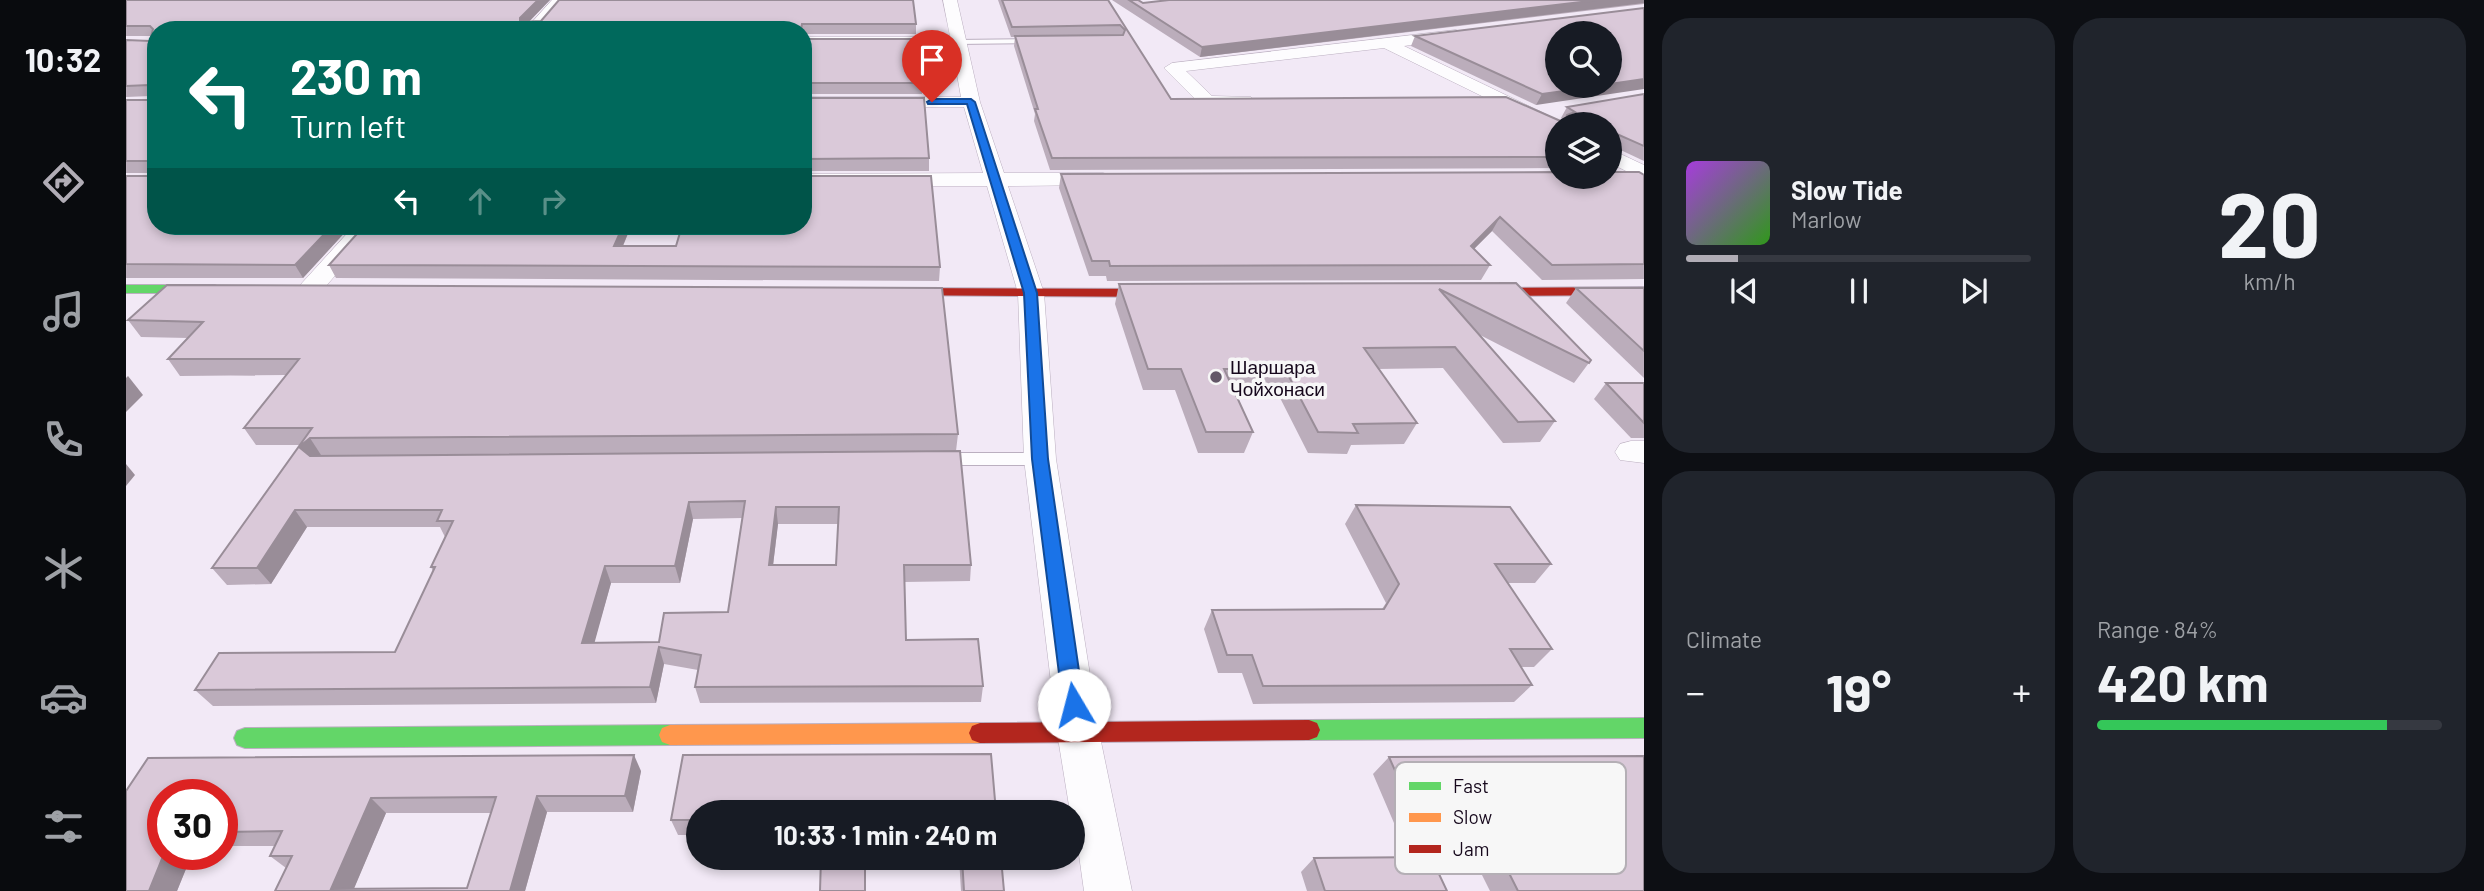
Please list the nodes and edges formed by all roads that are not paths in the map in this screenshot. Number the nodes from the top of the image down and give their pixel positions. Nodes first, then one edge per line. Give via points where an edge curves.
1 (559, 0) edge
2 (950, 0) edge
3 (541, 21) edge
4 (1466, 33) edge
5 (1051, 41) edge
6 (812, 42) edge
7 (957, 42) junction
8 (1388, 44) junction
9 (1466, 100) edge
10 (1507, 100) junction
11 (1261, 101) edge
12 (812, 102) edge
13 (971, 102) junction
14 (1545, 116) edge
15 (1622, 162) edge
16 (1644, 176) edge
17 (1622, 177) edge
18 (996, 179) junction
19 (1120, 179) edge
20 (812, 180) edge
21 (357, 235) edge
22 (304, 288) joint
23 (338, 288) edge
24 (126, 289) edge
25 (232, 289) edge
26 (1644, 291) edge
27 (878, 292) edge
28 (1449, 292) edge
29 (1031, 293) junction
30 (1184, 293) edge
31 (1040, 459) junction
32 (930, 460) edge
33 (1644, 728) edge
34 (1078, 732) junction
35 (245, 738) dead end
36 (1108, 891) edge

1 - 3 street
2 - 7 street
4 - 8 street
5 - 7 lane
6 - 7 street
7 - 13 street
8 - 10 street
8 - 11 street via 1172,68 1207,101
9 - 10 street
10 - 14 street
12 - 13 street
13 - 18 street
15 - 16 street
16 - 17 street
18 - 19 street
18 - 20 street
18 - 29 street
21 - 22 street
22 - 23 street
24 - 25 street
26 - 28 street
27 - 29 street
29 - 30 street
29 - 31 street
31 - 32 lane
31 - 34 street
33 - 34 street
34 - 35 street
34 - 36 street

